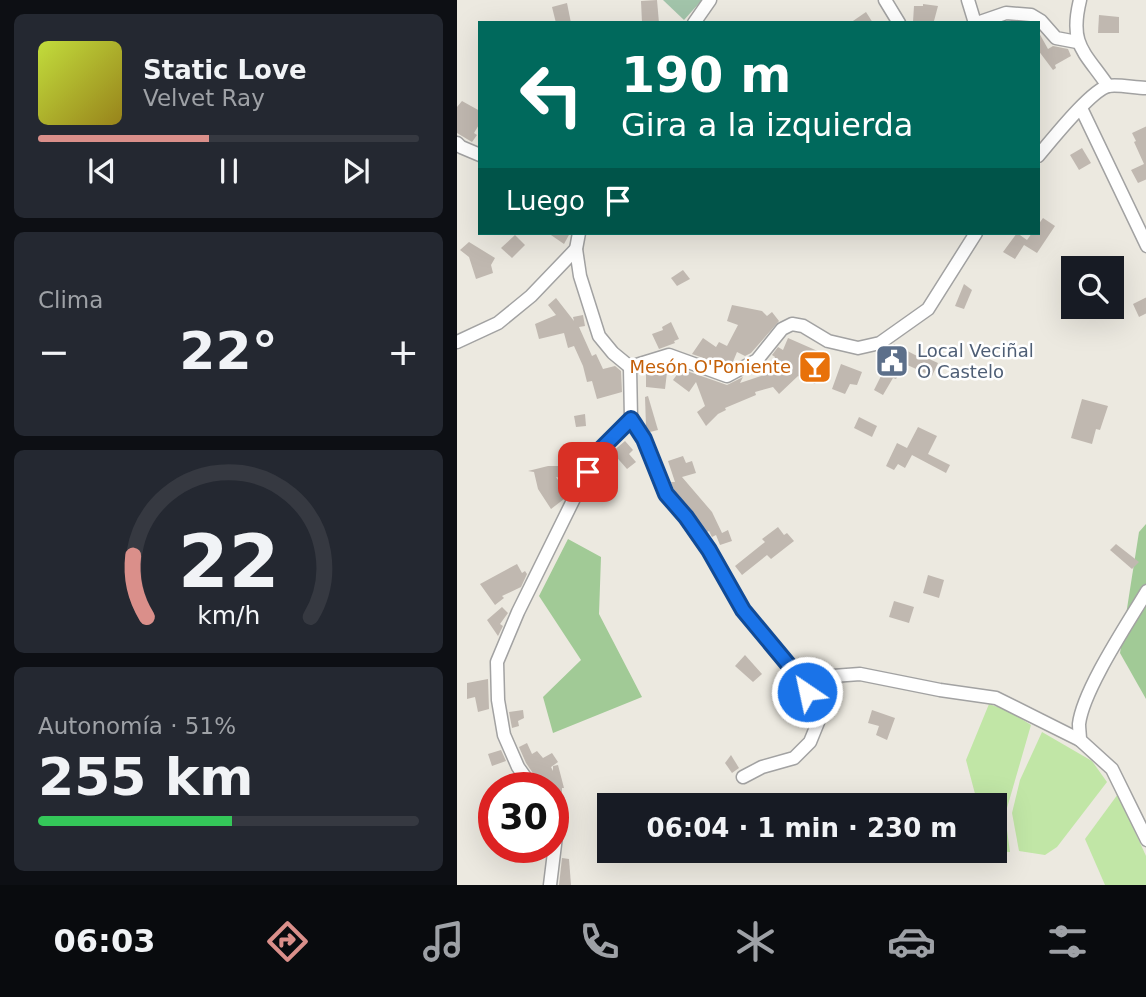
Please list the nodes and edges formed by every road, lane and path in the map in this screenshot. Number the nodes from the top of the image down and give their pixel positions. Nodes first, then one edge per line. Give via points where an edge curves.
1 (710, 0) edge
2 (885, 0) edge
3 (968, 0) edge
4 (1080, 0) edge
5 (695, 21) edge
6 (898, 21) edge
7 (975, 21) edge
8 (982, 21) edge
9 (1077, 42) junction
10 (1108, 86) junction
11 (1146, 89) edge
12 (1081, 108) junction
13 (457, 143) edge
14 (478, 154) edge
15 (1040, 154) edge
16 (579, 235) edge
17 (975, 235) edge
18 (1146, 246) edge
19 (576, 249) junction
20 (457, 342) edge
21 (630, 368) junction
22 (631, 419) junction
23 (1146, 592) edge
24 (792, 669) junction
25 (833, 676) junction
26 (821, 715) junction
27 (1081, 740) junction
28 (522, 772) edge
29 (743, 777) dead end
30 (1146, 840) edge
31 (553, 863) edge
32 (550, 885) edge

1 - 5 street
2 - 6 street
3 - 7 street
4 - 9 street via 1075,20
8 - 9 street via 1006,13 1031,15 1056,38
9 - 10 street
10 - 11 street
10 - 12 street
12 - 15 street
12 - 18 street
13 - 14 street
16 - 19 street
17 - 21 street via 928,309 880,343 858,348 792,324 782,329 757,360 727,376 669,355
19 - 20 street via 498,323
19 - 21 street via 599,335
21 - 22 street
22 - 24 street via 666,494 717,562 743,610
22 - 28 street via 596,454 497,662 504,735
23 - 27 street via 1085,704 1079,724
24 - 25 street
24 - 26 street
25 - 26 street
25 - 27 street via 860,674 996,698
26 - 29 street via 810,742 794,758
27 - 30 street via 1111,769
31 - 32 street

